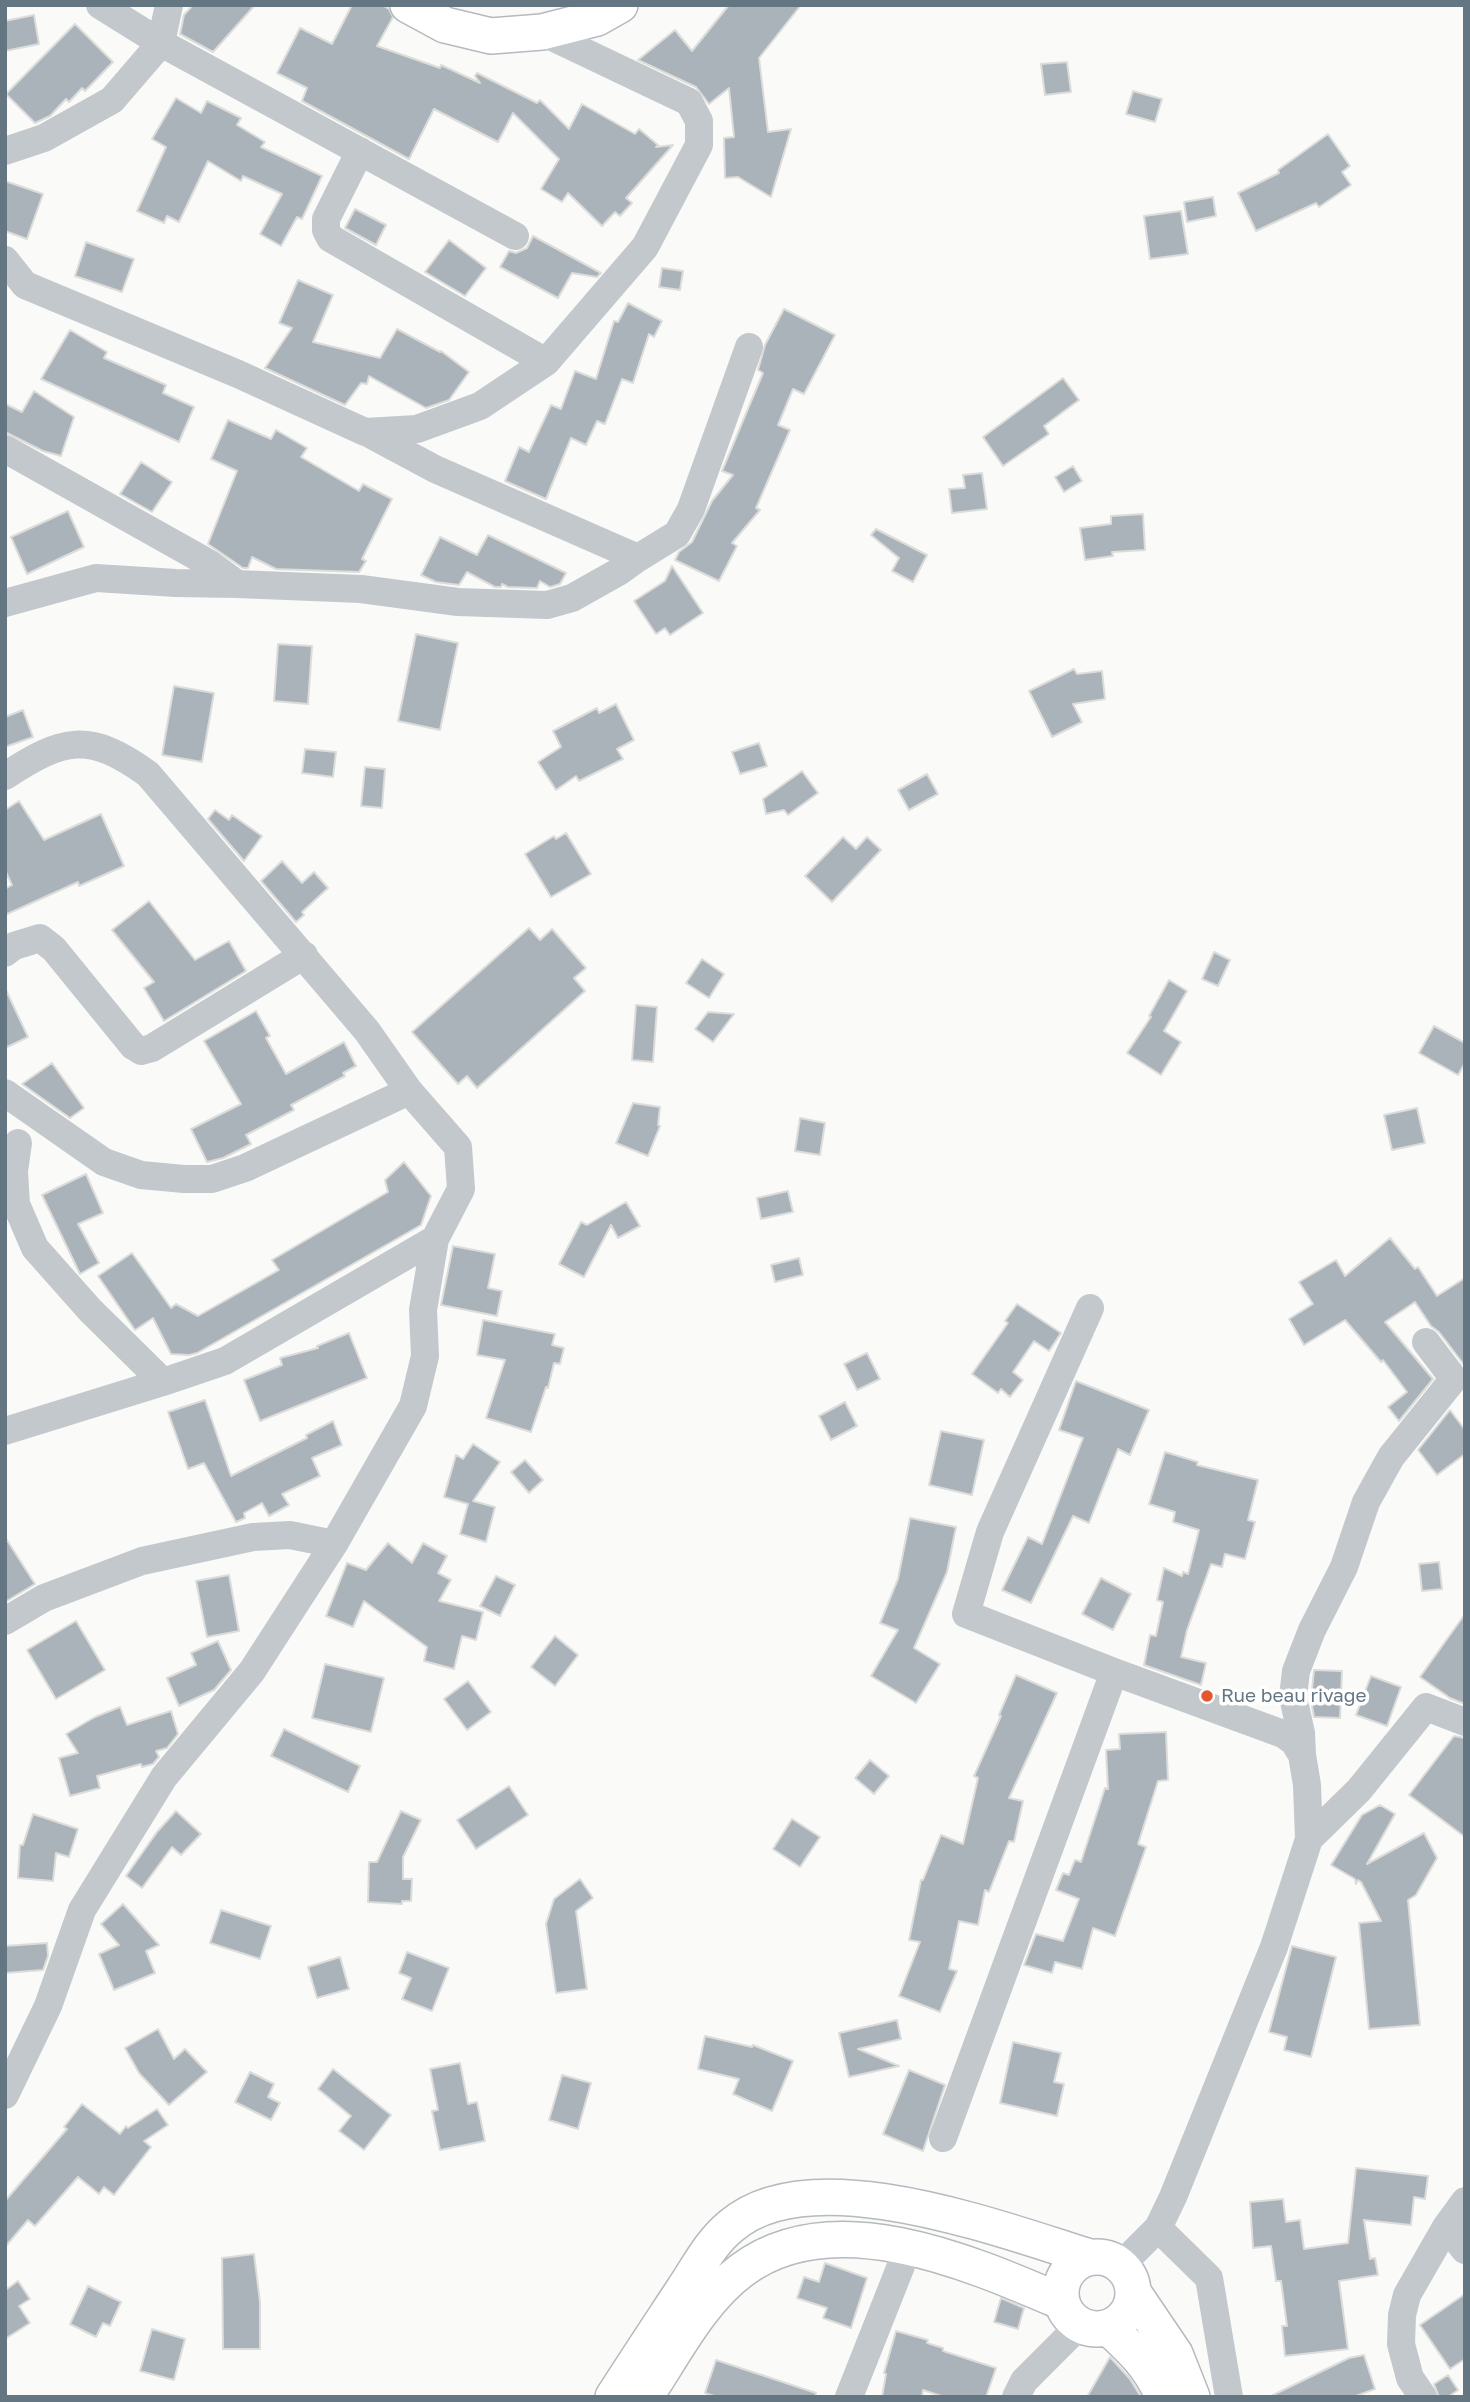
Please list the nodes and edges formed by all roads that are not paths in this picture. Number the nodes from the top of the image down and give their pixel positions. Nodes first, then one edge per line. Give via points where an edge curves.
1 (100, 5) edge
2 (169, 5) edge
3 (408, 5) edge
4 (620, 5) edge
5 (542, 32) junction
6 (161, 43) junction
7 (359, 150) junction
8 (5, 151) edge
9 (515, 236) dead end
10 (5, 260) edge
11 (749, 347) dead end
12 (546, 362) junction
13 (365, 432) junction
14 (5, 449) edge
15 (638, 558) junction
16 (237, 583) junction
17 (5, 603) edge
18 (5, 776) edge
19 (5, 953) edge
20 (304, 955) junction
21 (409, 1091) junction
22 (5, 1093) edge
23 (18, 1143) dead end
24 (435, 1239) junction
25 (1090, 1308) dead end
26 (1426, 1342) dead end
27 (163, 1381) junction
28 (5, 1431) edge
29 (334, 1544) junction
30 (5, 1621) edge
31 (1114, 1672) junction
32 (1465, 1722) edge
33 (1302, 1755) junction
34 (1309, 1839) junction
35 (5, 2095) edge
36 (943, 2138) dead end
37 (1465, 2201) edge
38 (1446, 2227) junction
39 (1158, 2228) junction
40 (908, 2248) junction
41 (1465, 2250) edge
42 (1115, 2272) junction
43 (1083, 2318) junction
44 (613, 2397) edge
45 (645, 2397) edge
46 (849, 2397) edge
47 (1016, 2397) edge
48 (1163, 2397) edge
49 (1192, 2397) edge
50 (1229, 2397) edge
51 (1423, 2397) edge

1 - 6 street
2 - 6 street
3 - 5 main road via 445,25 491,36
4 - 5 main road via 597,18
5 - 12 street via 689,102 699,121 699,145 645,247
6 - 7 street
6 - 8 street via 112,100 44,138
7 - 9 street
7 - 12 street via 326,219 331,238
10 - 13 street via 25,285
11 - 15 street via 691,509 677,534
12 - 13 street via 480,406 417,429
13 - 15 street via 435,470
14 - 16 street
15 - 16 street via 572,598 547,605
16 - 17 street via 96,578
18 - 20 street via 35,756 72,743 99,747 125,758 148,774
19 - 20 street via 40,938 141,1051
20 - 21 street
21 - 22 street via 246,1168 212,1179 184,1180 141,1175 104,1162
21 - 24 street via 458,1147 461,1189
23 - 27 street via 16,1204 35,1248
24 - 27 street via 225,1362
24 - 29 street via 423,1310 425,1356 414,1406
25 - 31 street via 990,1532 966,1614
26 - 33 street via 1452,1381 1391,1457 1366,1502 1344,1567 1312,1629 1296,1671 1293,1696
27 - 28 street
29 - 30 street via 290,1535 253,1537 142,1561 44,1598
29 - 35 street via 252,1671 164,1777 82,1910 48,2006
31 - 33 street via 1283,1734
31 - 36 street
32 - 34 street via 1426,1707 1359,1790
33 - 34 street
34 - 39 street via 1274,1947
37 - 38 street
38 - 41 street
38 - 51 street via 1407,2295 1402,2315 1401,2344 1410,2378
39 - 42 street
39 - 50 street via 1209,2278
40 - 43 main road via 970,2263
40 - 45 main road via 866,2241 823,2241 759,2258 702,2310
40 - 46 street
42 - 43 main road via 1133,2300 1127,2314
42 - 43 main road via 1075,2264 1064,2277 1061,2293
42 - 44 main road via 926,2209 813,2198 771,2204 737,2221 715,2241
42 - 49 main road via 1175,2354
43 - 47 street via 1024,2381
43 - 48 main road via 1136,2352

